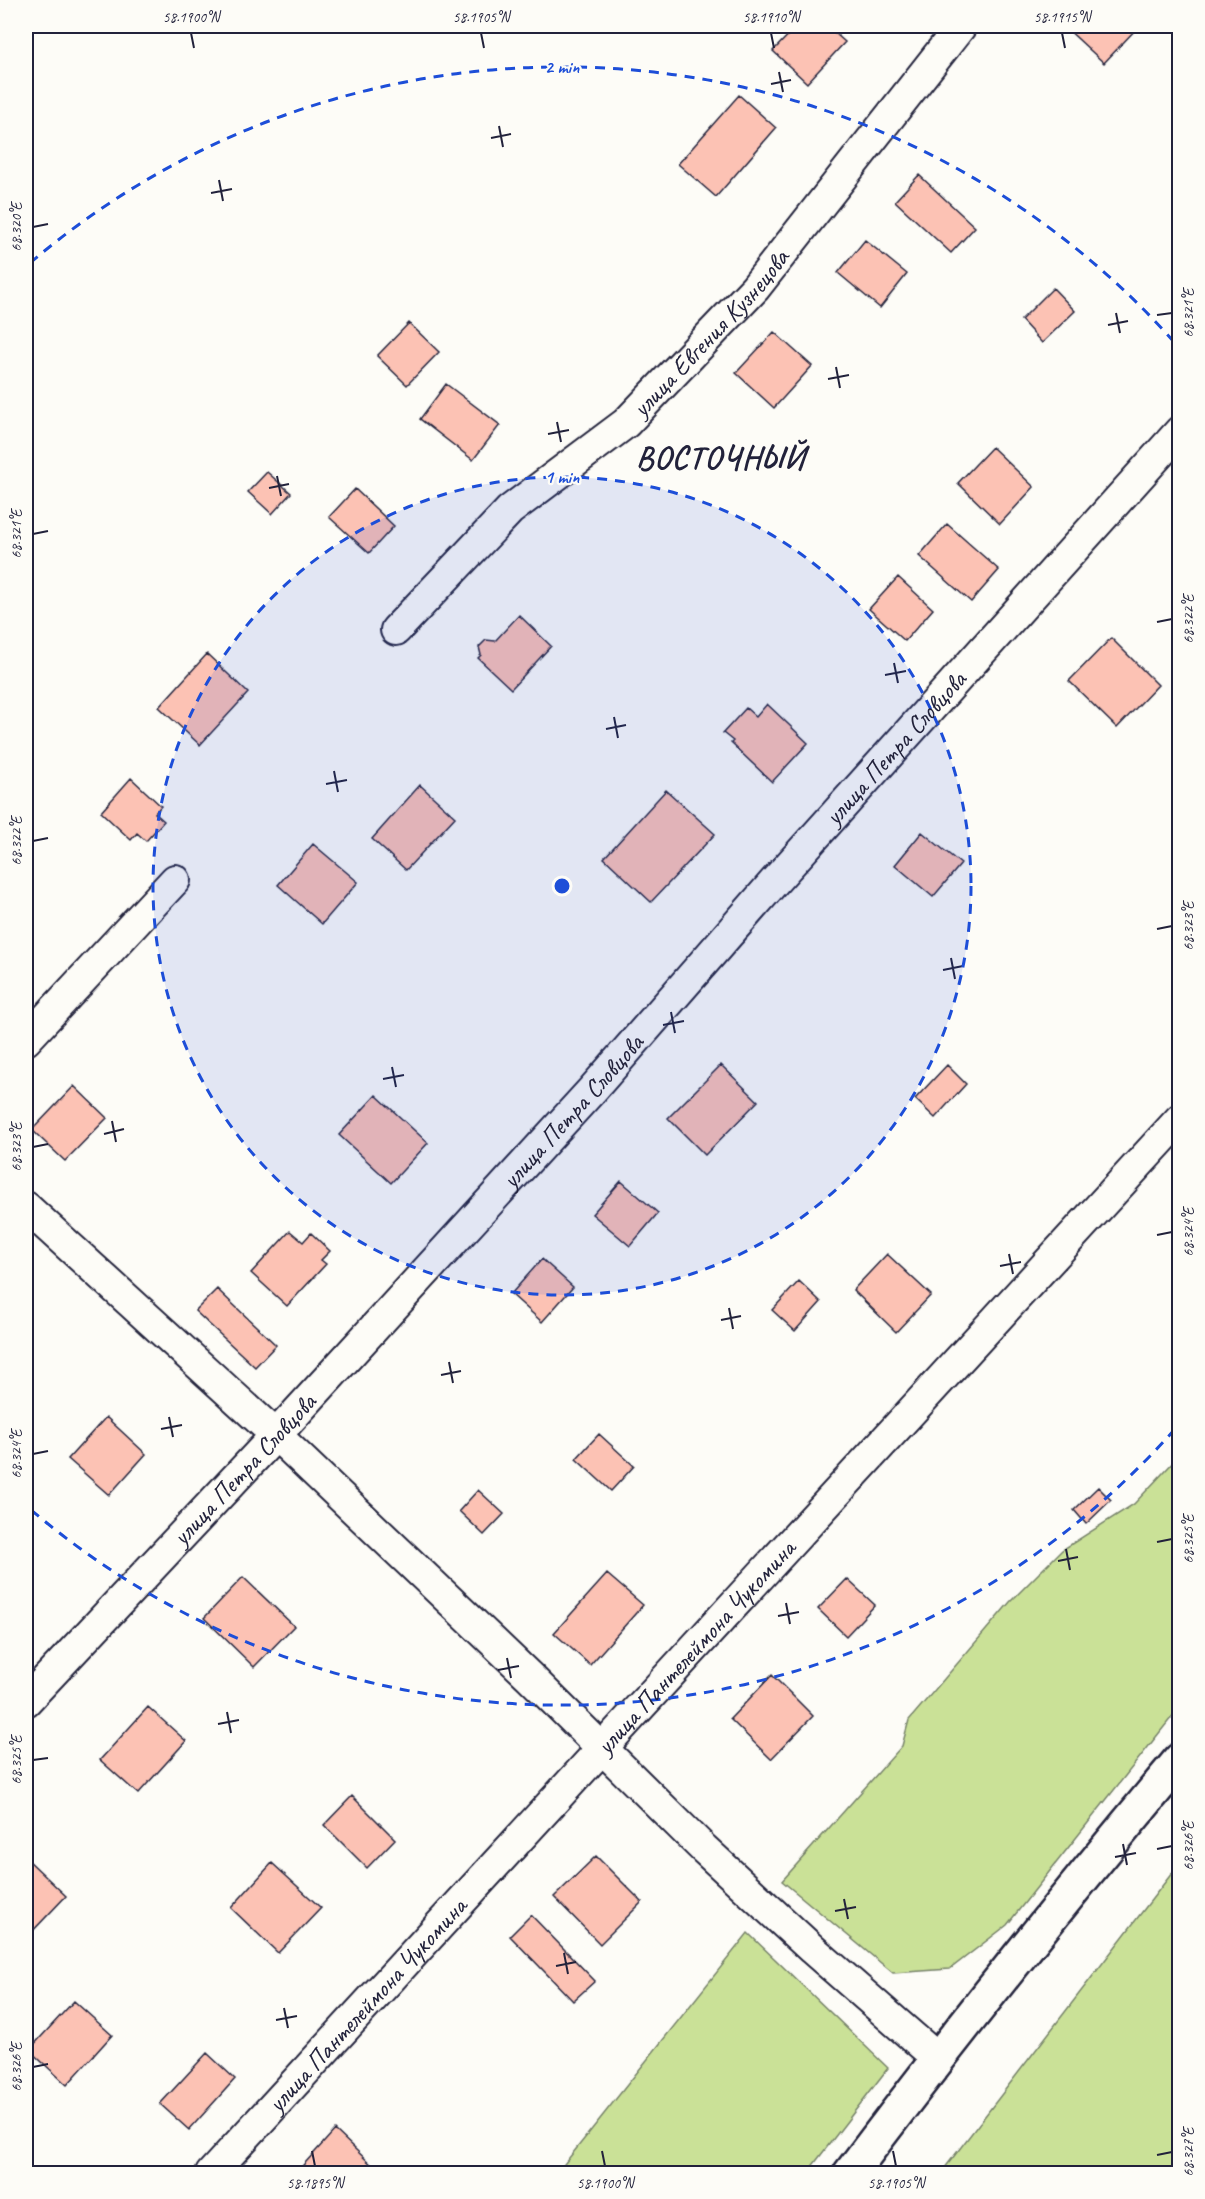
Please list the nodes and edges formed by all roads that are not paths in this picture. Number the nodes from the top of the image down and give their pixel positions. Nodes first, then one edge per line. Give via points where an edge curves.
1 (961, 26) edge
2 (1179, 431) edge
3 (396, 630) dead end
4 (175, 880) dead end
5 (26, 1040) edge
6 (1179, 1119) edge
7 (26, 1206) edge
8 (276, 1435) junction
9 (26, 1701) edge
10 (601, 1747) junction
11 (1179, 1761) edge
12 (937, 2058) junction
13 (211, 2174) edge
14 (850, 2174) edge

1 - 3 street, улица Евгения Кузнецова via 747,296 626,423 510,510
2 - 8 street, улица Петра Словцова via 593,1089
4 - 5 street
6 - 10 street, улица Пантелеймона Чукомина
7 - 8 street
8 - 9 street, улица Петра Словцова
8 - 10 street
10 - 12 street via 812,1949
10 - 13 street, улица Пантелеймона Чукомина
11 - 12 main road
12 - 14 main road

